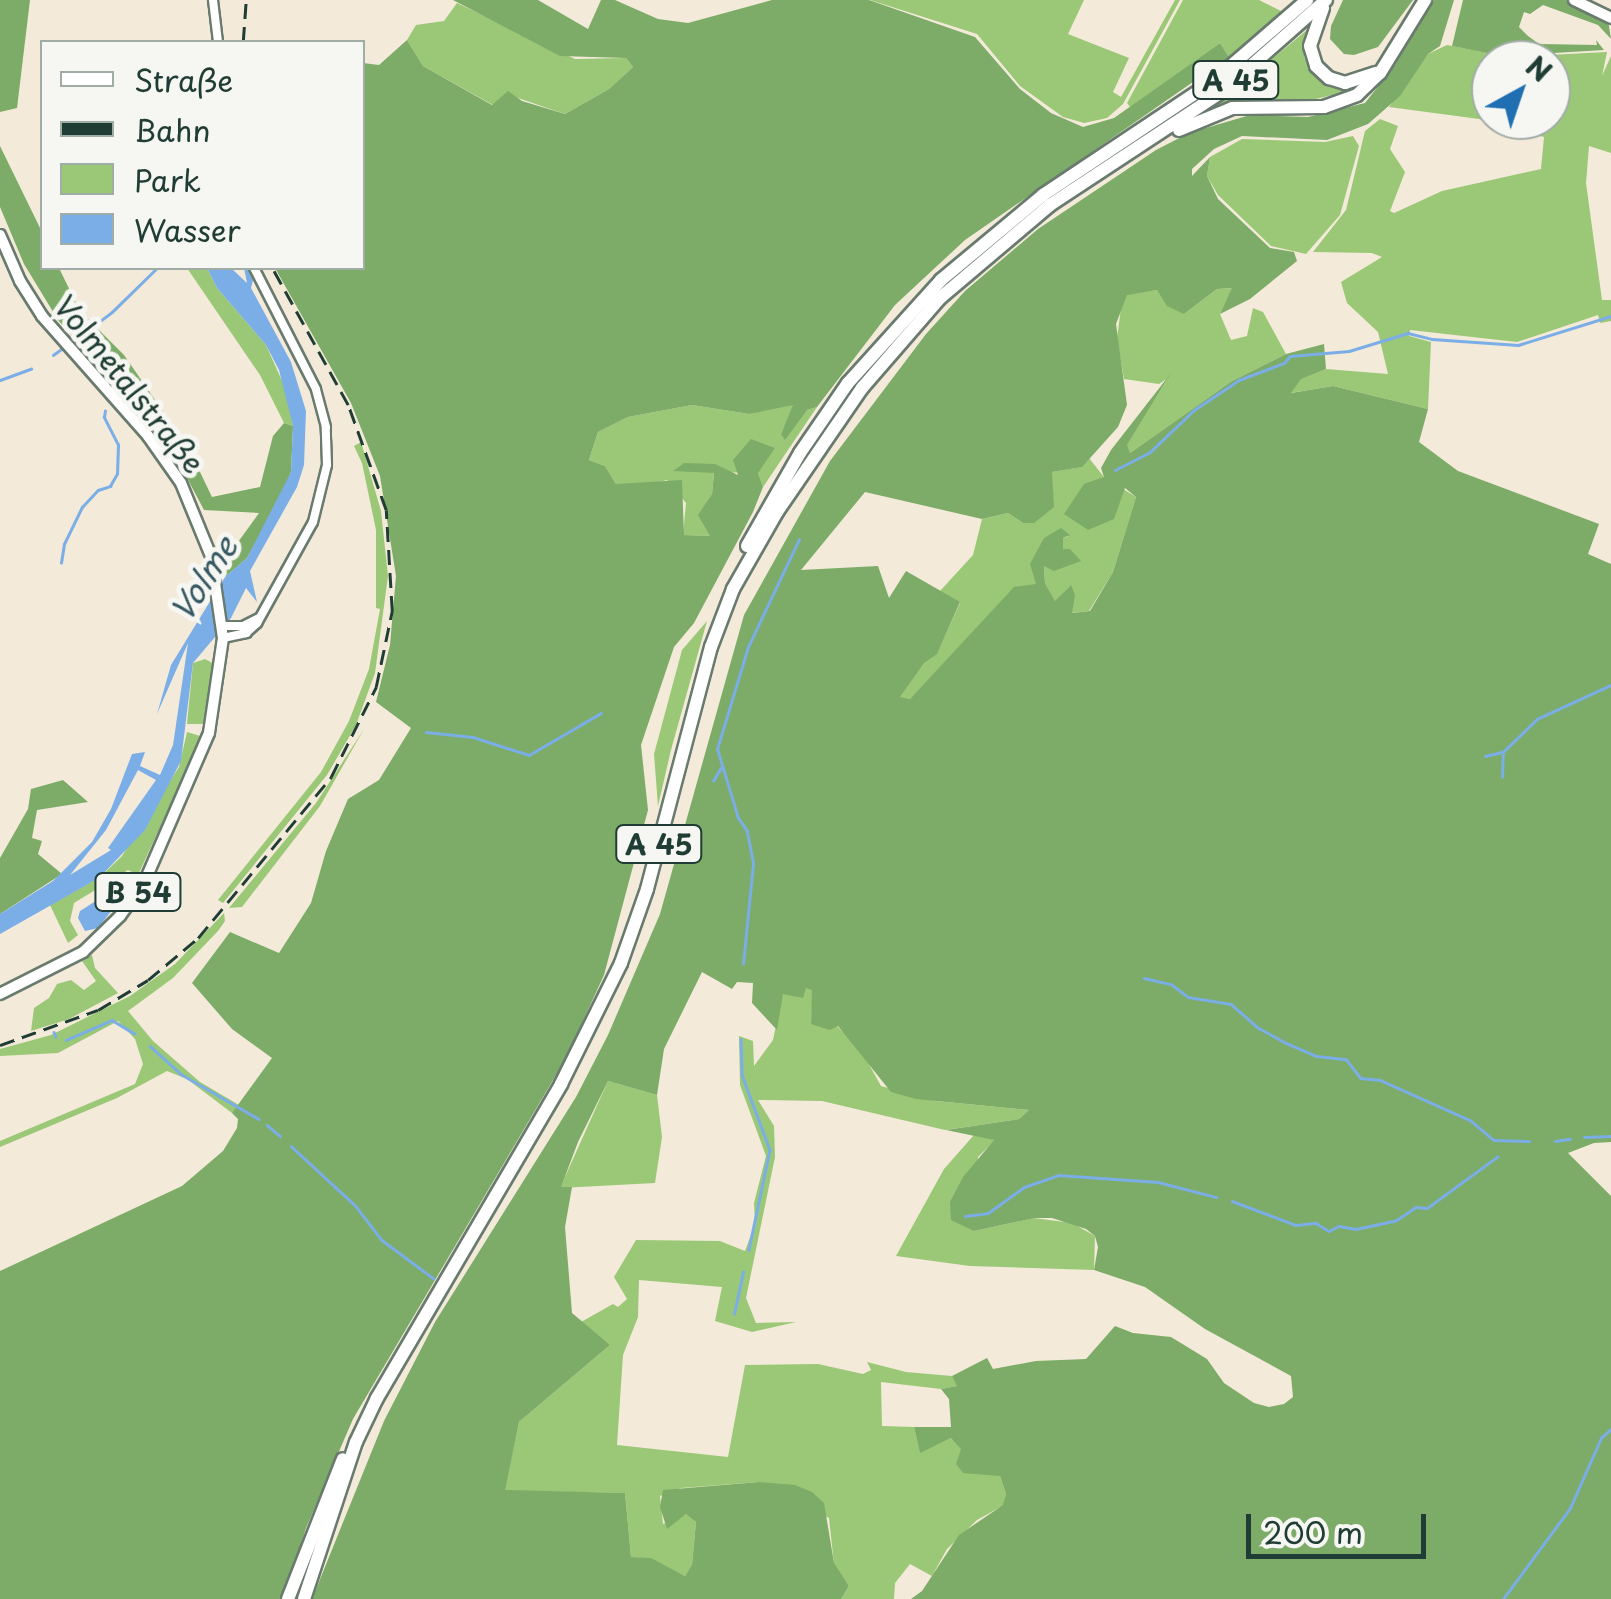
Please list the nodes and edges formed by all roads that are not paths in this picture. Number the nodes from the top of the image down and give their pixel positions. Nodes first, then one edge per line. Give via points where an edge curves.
1 (213, 0) edge
2 (1307, 0) edge
3 (1326, 0) edge
4 (1424, 0) edge
5 (1574, 0) edge
6 (1589, 0) edge
7 (1611, 9) edge
8 (1611, 18) edge
9 (218, 40) edge
10 (1385, 64) junction
11 (1136, 149) junction
12 (0, 236) edge
13 (255, 270) edge
14 (785, 489) junction
15 (223, 632) junction
16 (0, 994) edge
17 (306, 1571) junction
18 (288, 1599) edge
19 (304, 1599) edge

1 - 9 street
2 - 14 highway, A 45 via 1211,83 1043,195 940,280 848,384
3 - 10 highway via 1310,46 1322,73 1354,83
3 - 11 highway, A 45 via 1220,93
4 - 10 highway
5 - 8 main road
6 - 7 main road
10 - 11 highway via 1366,89 1334,105 1232,108
11 - 14 highway, A 45 via 1028,222 940,298
12 - 15 main road, Volmetalstraße / B 54 via 20,281 65,344 181,483 205,535
13 - 15 street via 316,389 328,465 306,539 260,616
14 - 17 highway, A 45 via 740,561 706,645 615,965 387,1372
15 - 16 main road, B 54 via 203,752 131,902 83,952
17 - 18 highway, A 45
17 - 19 highway, A 45

